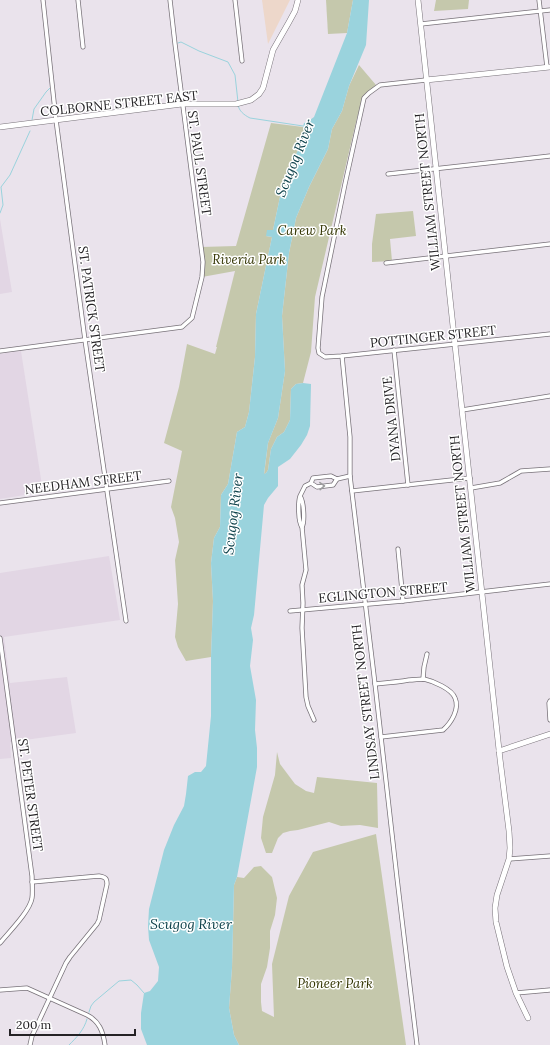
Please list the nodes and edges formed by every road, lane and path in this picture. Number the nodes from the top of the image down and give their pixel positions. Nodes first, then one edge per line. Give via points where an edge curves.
1 (44, 0) edge
2 (78, 0) edge
3 (170, 0) edge
4 (236, 0) edge
5 (298, 0) edge
6 (418, 0) edge
7 (539, 0) edge
8 (550, 10) edge
9 (540, 11) junction
10 (421, 24) junction
11 (83, 46) dead end
12 (242, 60) dead end
13 (549, 67) edge
14 (426, 80) junction
15 (182, 104) junction
16 (56, 120) junction
17 (0, 127) edge
18 (550, 156) edge
19 (436, 169) junction
20 (388, 174) dead end
21 (550, 244) edge
22 (446, 256) junction
23 (386, 263) dead end
24 (550, 334) edge
25 (85, 340) junction
26 (455, 344) junction
27 (394, 350) junction
28 (0, 351) edge
29 (342, 356) junction
30 (550, 396) edge
31 (462, 410) junction
32 (550, 468) edge
33 (350, 476) junction
34 (470, 478) junction
35 (337, 479) junction
36 (169, 481) dead end
37 (311, 483) junction
38 (408, 485) junction
39 (471, 488) junction
40 (108, 489) junction
41 (352, 492) junction
42 (0, 503) edge
43 (398, 549) dead end
44 (550, 584) edge
45 (482, 592) junction
46 (403, 601) junction
47 (365, 604) junction
48 (303, 610) junction
49 (290, 611) dead end
50 (126, 621) dead end
51 (0, 638) edge
52 (428, 654) dead end
53 (1, 660) edge
54 (423, 679) junction
55 (375, 684) junction
56 (550, 701) edge
57 (314, 720) dead end
58 (550, 720) edge
59 (550, 734) edge
60 (381, 737) junction
61 (499, 751) junction
62 (550, 856) edge
63 (509, 859) junction
64 (32, 882) junction
65 (0, 943) edge
66 (0, 990) edge
67 (550, 990) edge
68 (516, 993) junction
69 (49, 998) junction
70 (528, 1018) dead end
71 (30, 1045) edge
72 (104, 1045) edge
73 (417, 1045) edge

1 - 16 street, ST. PATRICK STREET
2 - 11 street
3 - 15 street, ST. PAUL STREET
4 - 12 street
5 - 15 street, COLBORNE STREET EAST via 295,11 273,50 263,88 253,100 238,104
6 - 10 street, WILLIAM STREET NORTH
7 - 9 street
8 - 9 street
9 - 10 street
9 - 13 street
10 - 14 street, WILLIAM STREET NORTH
13 - 14 street
14 - 19 street, WILLIAM STREET NORTH
14 - 29 street, POTTINGER STREET via 380,85 364,98 322,297 319,353 325,357
15 - 16 street, COLBORNE STREET EAST
15 - 25 street, ST. PAUL STREET via 204,262 192,318 182,327
16 - 17 street, COLBORNE STREET EAST
16 - 25 street, ST. PATRICK STREET
18 - 19 street
19 - 20 street
19 - 22 street, WILLIAM STREET NORTH
21 - 22 street
22 - 23 street
22 - 26 street, WILLIAM STREET NORTH
24 - 26 street, POTTINGER STREET
25 - 28 street
25 - 40 street, ST. PATRICK STREET
26 - 27 street, POTTINGER STREET
26 - 31 street, WILLIAM STREET NORTH
27 - 29 street, POTTINGER STREET
27 - 38 street, DYANA DRIVE
29 - 33 street, LINDSAY STREET NORTH via 350,437
30 - 31 street
31 - 34 street, WILLIAM STREET NORTH
32 - 39 street via 521,471 500,483
33 - 35 street
33 - 41 street, LINDSAY STREET NORTH
34 - 38 street
34 - 39 street, WILLIAM STREET NORTH
35 - 37 street via 331,476 313,478
37 -> 35 street via 317,487 333,485
36 - 40 street, NEEDHAM STREET
37 - 48 street via 305,486 300,496 303,500 301,513 304,524 302,528 306,570 302,584
38 - 41 street
39 - 45 street, WILLIAM STREET NORTH
40 - 42 street, NEEDHAM STREET
40 - 50 street, ST. PATRICK STREET
41 - 47 street, LINDSAY STREET NORTH
43 - 46 street
44 - 45 street, EGLINGTON STREET
45 - 46 street, EGLINGTON STREET
45 - 61 street, WILLIAM STREET NORTH
46 - 47 street, EGLINGTON STREET
47 - 48 street, EGLINGTON STREET
47 - 55 street, LINDSAY STREET NORTH
48 - 49 street, EGLINGTON STREET
48 - 57 street via 306,692
51 - 53 street, ST. PETER STREET
52 - 54 street
53 - 64 street, ST. PETER STREET
54 - 55 street
54 - 60 street via 448,690 455,697 457,705 449,725 443,730
55 - 60 street, LINDSAY STREET NORTH
56 - 58 street
59 - 61 street
60 - 73 street, LINDSAY STREET NORTH
61 - 63 street, WILLIAM STREET NORTH via 509,831
62 - 63 street
63 - 68 street, WILLIAM STREET NORTH via 495,908 498,932
64 - 65 street, ST. PETER STREET via 32,898 28,908
64 - 69 street via 99,876 107,880 99,920 70,957
66 - 69 street via 27,988
67 - 68 street
68 - 70 street, WILLIAM STREET NORTH
69 - 71 street
69 - 72 street via 94,1019 100,1027

